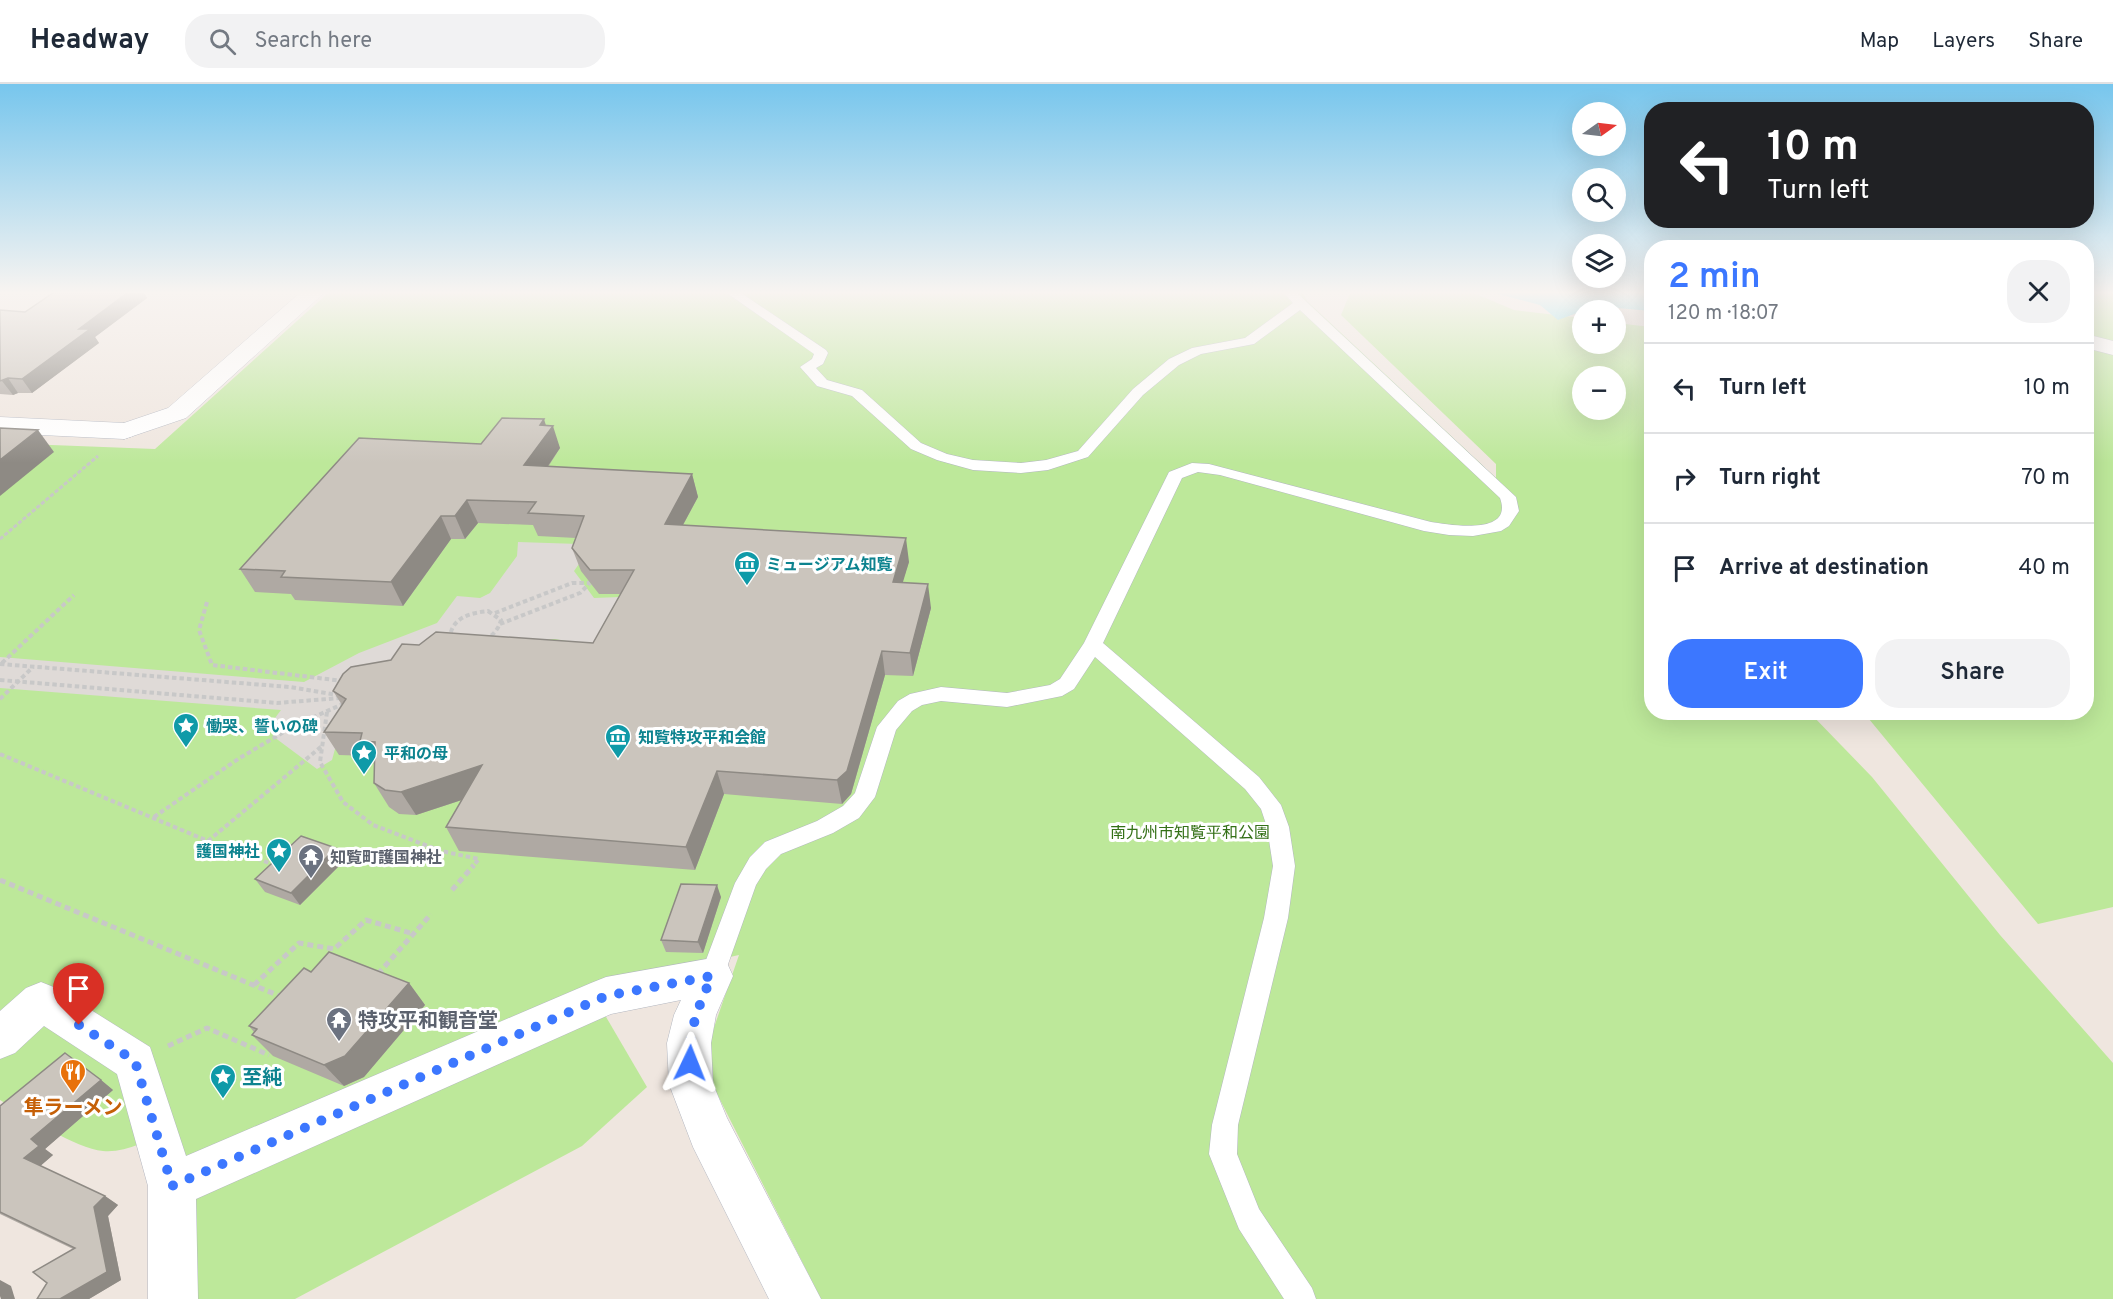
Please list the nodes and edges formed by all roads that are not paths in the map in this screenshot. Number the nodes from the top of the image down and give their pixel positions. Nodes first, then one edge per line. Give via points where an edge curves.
1 (218, 350) edge
2 (249, 350) edge
3 (816, 350) edge
4 (1204, 350) edge
5 (1351, 350) edge
6 (0, 425) edge
7 (124, 430) junction
8 (1093, 645) junction
9 (712, 976) junction
10 (0, 1039) edge
11 (172, 1186) junction
12 (173, 1299) edge
13 (796, 1299) edge
14 (1301, 1299) edge

1 - 7 street
2 - 7 street via 177,413
3 - 4 lane via 821,353 818,361 807,367 822,382 857,393 916,446 973,465 1021,468 1048,465 1083,454 1138,392 1173,362
5 - 8 lane via 1509,498 1509,516 1500,525 1484,530 1430,527 1222,471 1199,466 1185,468 1175,475
6 - 7 street
8 - 9 lane via 1067,684 1055,691 1008,700 941,694 904,706 887,727 864,797 851,812 773,848 758,863 746,883
8 - 14 lane via 1252,783 1270,805 1278,826 1284,866 1225,1125 1223,1154 1249,1219
9 - 11 street via 606,996
9 - 13 street via 695,1015 689,1043 691,1084 710,1131
10 - 11 street via 41,1001 135,1061
11 - 12 street

